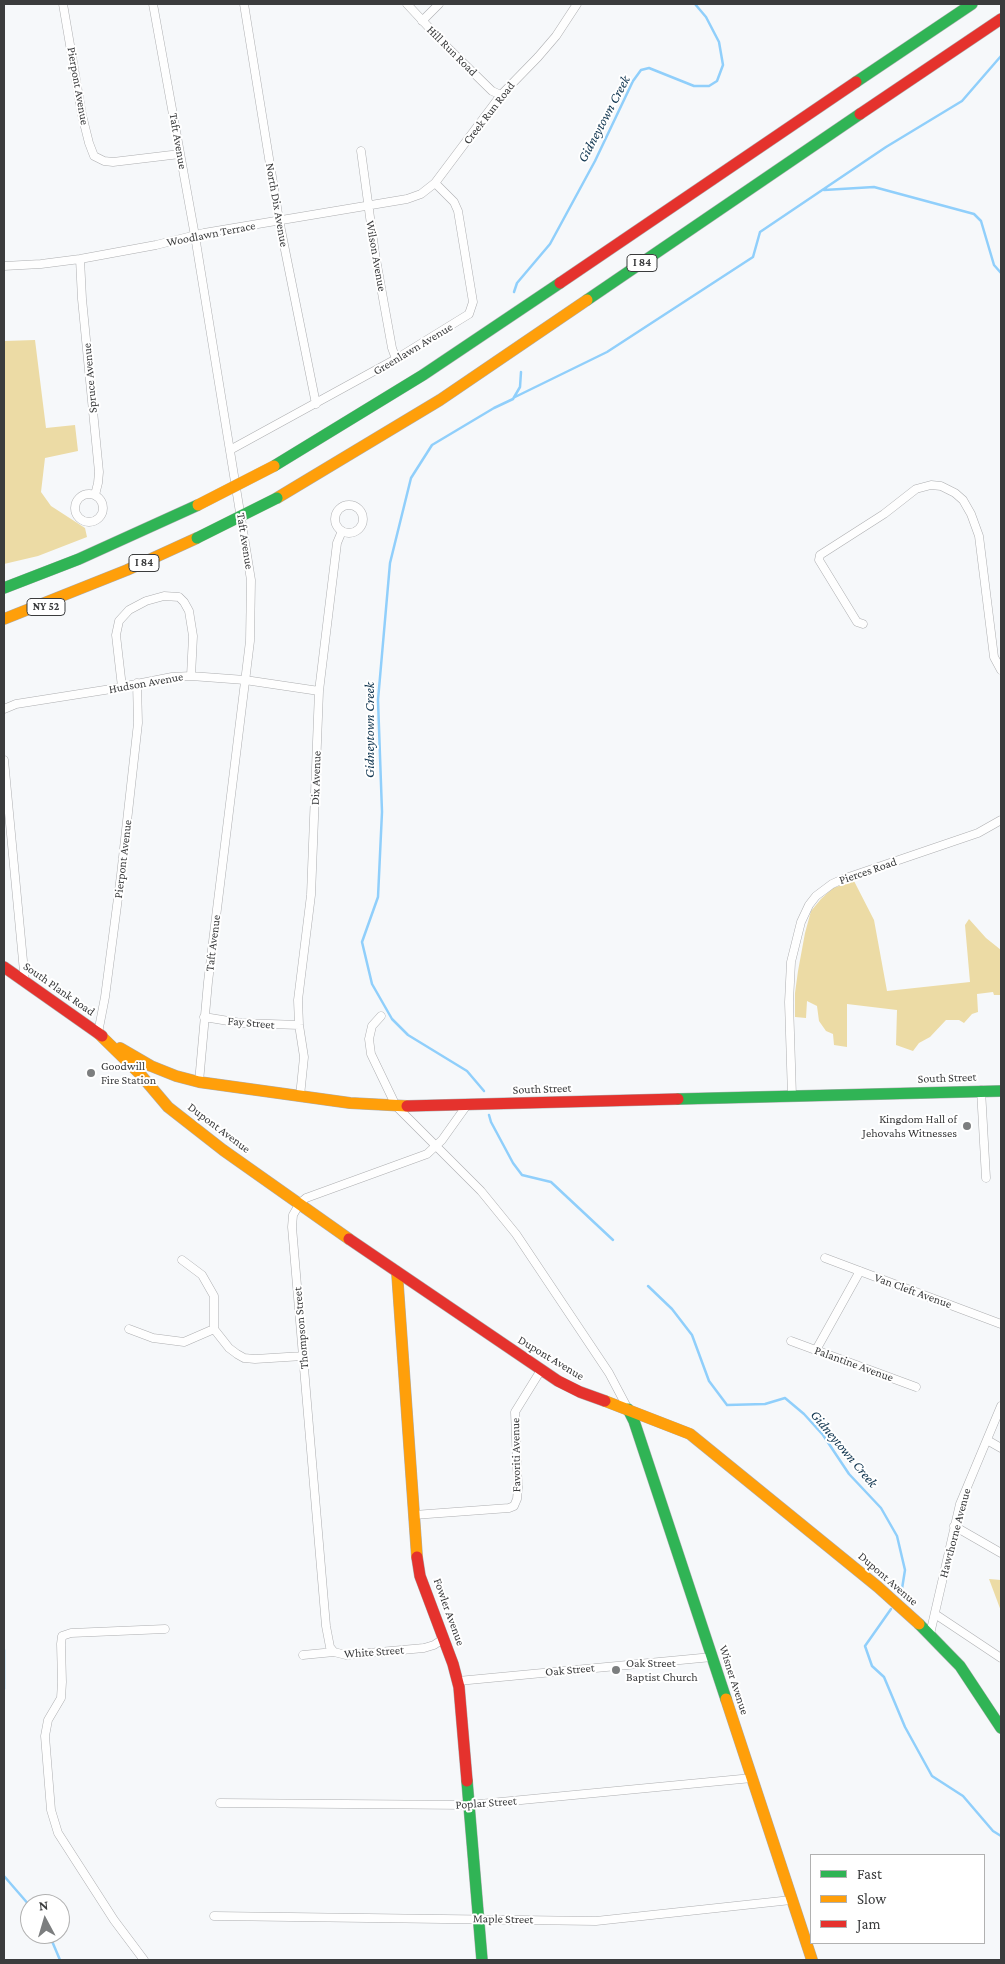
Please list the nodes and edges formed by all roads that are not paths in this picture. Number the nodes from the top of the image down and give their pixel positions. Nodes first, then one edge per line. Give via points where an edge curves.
1 (63, 4) edge
2 (154, 4) edge
3 (244, 4) edge
4 (407, 4) edge
5 (439, 4) edge
6 (577, 4) edge
7 (972, 4) edge
8 (1001, 19) edge
9 (422, 20) junction
10 (501, 95) junction
11 (361, 151) dead end
12 (180, 154) junction
13 (435, 184) junction
14 (418, 196) joint
15 (367, 206) junction
16 (279, 220) junction
17 (194, 236) junction
18 (80, 259) junction
19 (4, 266) edge
20 (396, 359) junction
21 (316, 404) junction
22 (230, 450) junction
23 (95, 495) dead end
24 (342, 531) dead end
25 (78, 559) junction
26 (4, 580) edge
27 (89, 586) junction
28 (4, 588) edge
29 (4, 619) edge
30 (863, 624) dead end
31 (4, 627) edge
32 (1001, 670) edge
33 (191, 676) junction
34 (245, 680) junction
35 (137, 683) junction
36 (122, 687) junction
37 (319, 691) junction
38 (4, 709) edge
39 (4, 760) edge
40 (1001, 820) edge
41 (4, 967) edge
42 (25, 982) junction
43 (381, 1016) dead end
44 (204, 1017) junction
45 (298, 1025) junction
46 (98, 1033) junction
47 (199, 1082) junction
48 (981, 1090) junction
49 (1001, 1091) edge
50 (300, 1096) junction
51 (792, 1096) junction
52 (467, 1105) junction
53 (396, 1106) junction
54 (437, 1146) junction
55 (986, 1178) dead end
56 (300, 1203) junction
57 (826, 1258) dead end
58 (182, 1260) dead end
59 (860, 1271) junction
60 (397, 1272) junction
61 (1001, 1324) edge
62 (129, 1329) dead end
63 (214, 1329) junction
64 (792, 1342) dead end
65 (816, 1350) junction
66 (303, 1356) junction
67 (541, 1370) junction
68 (916, 1387) dead end
69 (1001, 1406) edge
70 (628, 1409) junction
71 (987, 1440) junction
72 (1001, 1448) edge
73 (414, 1515) junction
74 (954, 1526) junction
75 (1001, 1553) edge
76 (935, 1614) junction
77 (165, 1629) dead end
78 (930, 1634) junction
79 (443, 1638) junction
80 (334, 1652) junction
81 (303, 1655) dead end
82 (712, 1657) junction
83 (1001, 1658) edge
84 (458, 1681) junction
85 (1001, 1728) edge
86 (752, 1778) junction
87 (220, 1804) dead end
88 (469, 1805) junction
89 (792, 1900) junction
90 (214, 1916) dead end
91 (479, 1919) junction
92 (144, 1960) edge
93 (482, 1960) edge
94 (812, 1960) edge

1 - 12 street, Pierpont Avenue via 82,115 94,156 104,162 113,162
2 - 12 street, Taft Avenue
3 - 16 street, North Dix Avenue
4 - 9 street, Hill Run Road
5 - 9 street
6 - 10 street, Creek Run Road via 556,36
7 - 25 main road, I 84, bridge via 353,420 198,505
8 - 27 main road, I 84, bridge via 440,400 357,452 277,498
9 - 10 street, Hill Run Road via 492,91
10 - 13 street, Creek Run Road
11 - 15 street, Wilson Avenue
12 - 17 street, Taft Avenue
13 - 14 street, Creek Run Road
13 - 20 street, Greenlawn Avenue via 449,195 458,211 472,310 462,320
14 - 15 street, Woodlawn Terrace
15 - 16 street, Woodlawn Terrace
15 - 20 street, Wilson Avenue
16 - 17 street, Woodlawn Terrace
16 - 21 street, North Dix Avenue
17 - 18 street, Woodlawn Terrace
17 - 22 street, Taft Avenue
18 - 19 street, Woodlawn Terrace
18 - 23 street, Spruce Avenue via 99,472
20 - 21 street, Greenlawn Avenue
21 - 22 street, Greenlawn Avenue
22 - 34 street, Taft Avenue via 251,580 250,641
24 - 37 street, Dix Avenue via 337,543
25 - 26 main road
25 - 28 main road, I 84
27 - 29 main road, I 84
27 - 31 main road, NY 52
30 - 32 street via 857,622 819,560 820,555 916,489 941,486 963,500 979,536 994,657
33 - 34 street, Hudson Avenue
33 - 35 street, Hudson Avenue
33 - 36 street via 193,636 189,611 179,597 164,596 146,601 119,621 116,635
34 - 37 street, Hudson Avenue
34 - 44 street, Taft Avenue
35 - 36 street, Hudson Avenue
35 - 46 street, Pierpont Avenue via 138,723 122,875
36 - 38 street, Hudson Avenue via 16,704
37 - 45 street, Dix Avenue via 311,895
39 - 42 street
40 - 51 street, Pierces Road via 978,833 843,879 813,900 801,922 791,962
41 - 42 main road, South Plank Road
42 - 46 main road, South Plank Road
43 - 53 street via 372,1026 369,1039 372,1054
44 - 45 street, Fay Street via 241,1023
44 - 47 street, Taft Avenue
45 - 50 street, Dix Avenue via 304,1058
46 - 47 main road, South Street via 151,1066
46 - 56 main road, Dupont Avenue via 168,1107
47 - 50 main road, South Street
48 - 49 main road, South Street
48 - 51 main road, South Street
48 - 55 street
50 - 53 main road, South Street
51 - 52 main road, South Street
52 - 53 main road, South Street
52 - 54 street
53 - 54 street
54 - 56 street via 427,1154 306,1198
54 - 70 street via 516,1234 609,1373
56 - 60 main road, Dupont Avenue
56 - 66 street, Thompson Street via 293,1215 292,1227
57 - 59 street, Van Cleft Avenue
58 - 63 street via 202,1275 214,1296
59 - 61 street, Van Cleft Avenue
59 - 65 street
60 - 67 main road, Dupont Avenue
60 - 73 main road, Fowler Avenue
62 - 63 street via 153,1338 184,1342
63 - 66 street via 229,1348 244,1358
64 - 65 street, Palantine Avenue
65 - 68 street, Palantine Avenue
66 - 80 street, Thompson Street via 326,1626
67 - 70 main road, Dupont Avenue via 580,1392
67 - 73 street, Favoriti Avenue via 515,1412 518,1499 514,1506
69 - 71 street, Hawthorne Avenue
70 - 78 main road, Dupont Avenue via 690,1434 878,1587
70 - 82 main road, Wisner Avenue
71 - 72 street
71 - 74 street, Hawthorne Avenue
73 - 79 main road, Fowler Avenue via 420,1576
74 - 75 street
74 - 76 street, Hawthorne Avenue
76 - 78 street, Hawthorne Avenue
76 - 83 street
77 - 92 street via 62,1636 61,1698 48,1720 45,1736 52,1815 58,1833
78 - 85 main road, Dupont Avenue via 960,1666
79 - 80 street, White Street via 424,1648 346,1655
79 - 84 main road, Fowler Avenue
80 - 81 street, White Street
82 - 84 street, Oak Street
82 - 86 main road, Wisner Avenue
84 - 88 main road, Fowler Avenue
86 - 88 street, Poplar Street
86 - 89 main road, Wisner Avenue
87 - 88 street, Poplar Street
88 - 91 main road, Fowler Avenue
89 - 91 street, Maple Street via 596,1921
89 - 94 main road, Wisner Avenue
90 - 91 street, Maple Street
91 - 93 main road, Fowler Avenue

